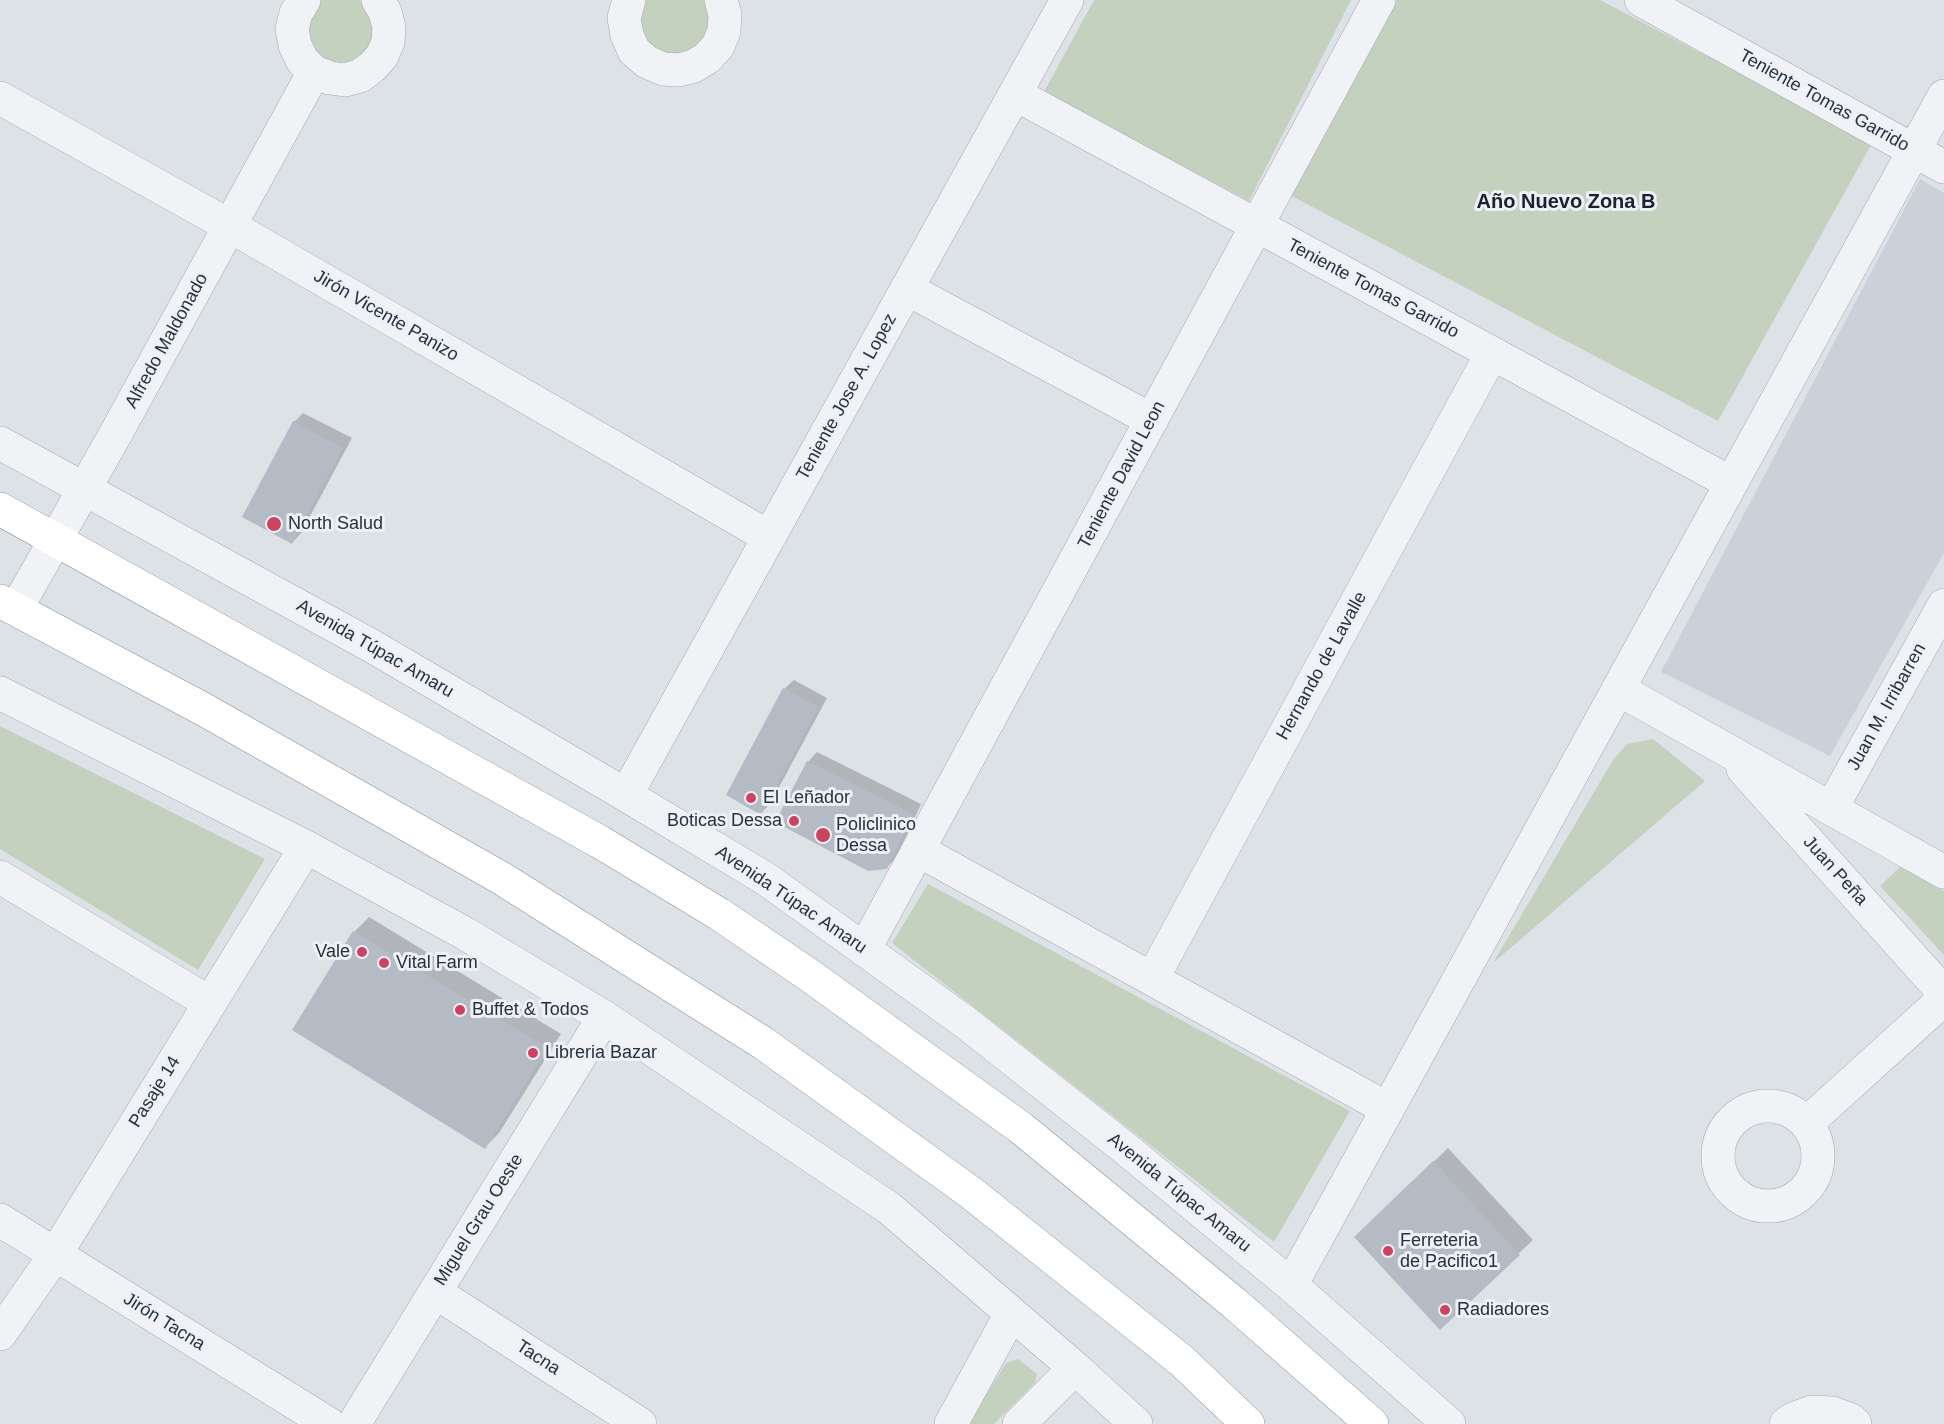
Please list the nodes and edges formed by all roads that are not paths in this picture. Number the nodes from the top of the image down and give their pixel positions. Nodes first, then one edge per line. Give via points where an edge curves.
1 (304, 0) edge
2 (378, 0) edge
3 (629, 0) edge
4 (721, 0) edge
5 (1067, 0) edge
6 (1379, 0) edge
7 (1661, 5) edge
8 (314, 72) junction
9 (1015, 94) junction
10 (1944, 96) edge
11 (0, 98) edge
12 (1914, 150) junction
13 (1944, 167) edge
14 (230, 226) junction
15 (1257, 226) junction
16 (907, 289) junction
17 (1492, 353) junction
18 (1152, 420) junction
19 (0, 443) edge
20 (1731, 483) junction
21 (84, 489) junction
22 (0, 509) edge
23 (769, 537) junction
24 (57, 539) junction
25 (8, 605) edge
26 (1944, 605) edge
27 (1618, 689) junction
28 (0, 693) edge
29 (1726, 750) junction
30 (626, 795) junction
31 (1831, 809) junction
32 (306, 847) junction
33 (918, 850) junction
34 (1944, 872) edge
35 (0, 877) edge
36 (864, 950) junction
37 (1152, 979) junction
38 (1944, 993) edge
39 (1944, 999) edge
40 (210, 1003) junction
41 (604, 1017) junction
42 (1388, 1109) junction
43 (1807, 1123) dead end
44 (0, 1221) edge
45 (55, 1255) junction
46 (1291, 1285) junction
47 (435, 1292) junction
48 (1011, 1314) junction
49 (0, 1335) edge
50 (1075, 1368) junction
51 (329, 1424) edge
52 (354, 1424) edge
53 (640, 1424) edge
54 (951, 1424) edge
55 (1019, 1424) edge
56 (1136, 1424) edge
57 (1248, 1424) edge
58 (1372, 1424) edge
59 (1449, 1424) edge
60 (1786, 1424) edge
61 (1855, 1424) edge

1 - 8 street via 292,29 302,60
2 - 8 street via 389,27 388,42 372,68 345,80
3 - 4 street via 624,18 634,51 663,69 679,70 707,58 718,46 724,31
5 - 9 street, Teniente Jose A. Lopez
6 - 15 street, Teniente David Leon
7 - 12 street, Teniente Tomas Garrido
8 - 14 street, Alfredo Maldonado
9 - 15 street, Teniente Tomas Garrido
9 - 16 street, Teniente Jose A. Lopez
10 - 12 street
11 - 14 street, Jirón Vicente Panizo
12 - 13 street, Teniente Tomas Garrido
12 - 20 street
14 - 21 street, Alfredo Maldonado
14 - 23 street, Jirón Vicente Panizo
15 - 17 street, Teniente Tomas Garrido
15 - 18 street, Teniente David Leon
16 - 18 street
16 - 23 street, Teniente Jose A. Lopez
17 - 20 street, Teniente Tomas Garrido
17 - 37 street, Hernando de Lavalle
18 - 33 street, Teniente David Leon
19 - 21 street, Avenida Túpac Amaru
20 - 27 street
21 - 24 street, Alfredo Maldonado
21 - 30 street, Avenida Túpac Amaru via 370,645
22 - 24 highway
23 - 30 street, Teniente Jose A. Lopez
24 - 25 street, Alfredo Maldonado
24 - 58 highway via 600,842 719,914 1021,1128 1234,1303
25 - 57 highway via 203,709 501,878 764,1044 970,1191 1182,1361
26 - 31 street, Juan M. Irribarren
27 - 29 street, Juan Peña
27 - 42 street
28 - 32 street
29 - 31 street, Juan Peña
29 - 38 street, Juan Peña
30 - 36 street, Avenida Túpac Amaru via 766,879
31 - 34 street, Juan Peña
32 - 40 street, Pasaje 14
32 - 41 street via 466,934
33 - 36 street, Teniente David Leon
33 - 37 street
35 - 40 street
36 - 46 street, Avenida Túpac Amaru via 965,1022
37 - 42 street
39 - 43 street
40 - 45 street, Pasaje 14
41 - 47 street, Miguel Grau Oeste
41 - 48 street via 889,1208
42 - 46 street
44 - 45 street, Jirón Tacna
45 - 49 street, Pasaje 14
45 - 51 street, Jirón Tacna
46 - 59 street, Avenida Túpac Amaru
47 - 52 street, Miguel Grau Oeste
47 - 53 street, Tacna
48 - 50 street
48 - 54 street
50 - 55 street
50 - 56 street
60 - 61 street via 1812,1413 1832,1413

